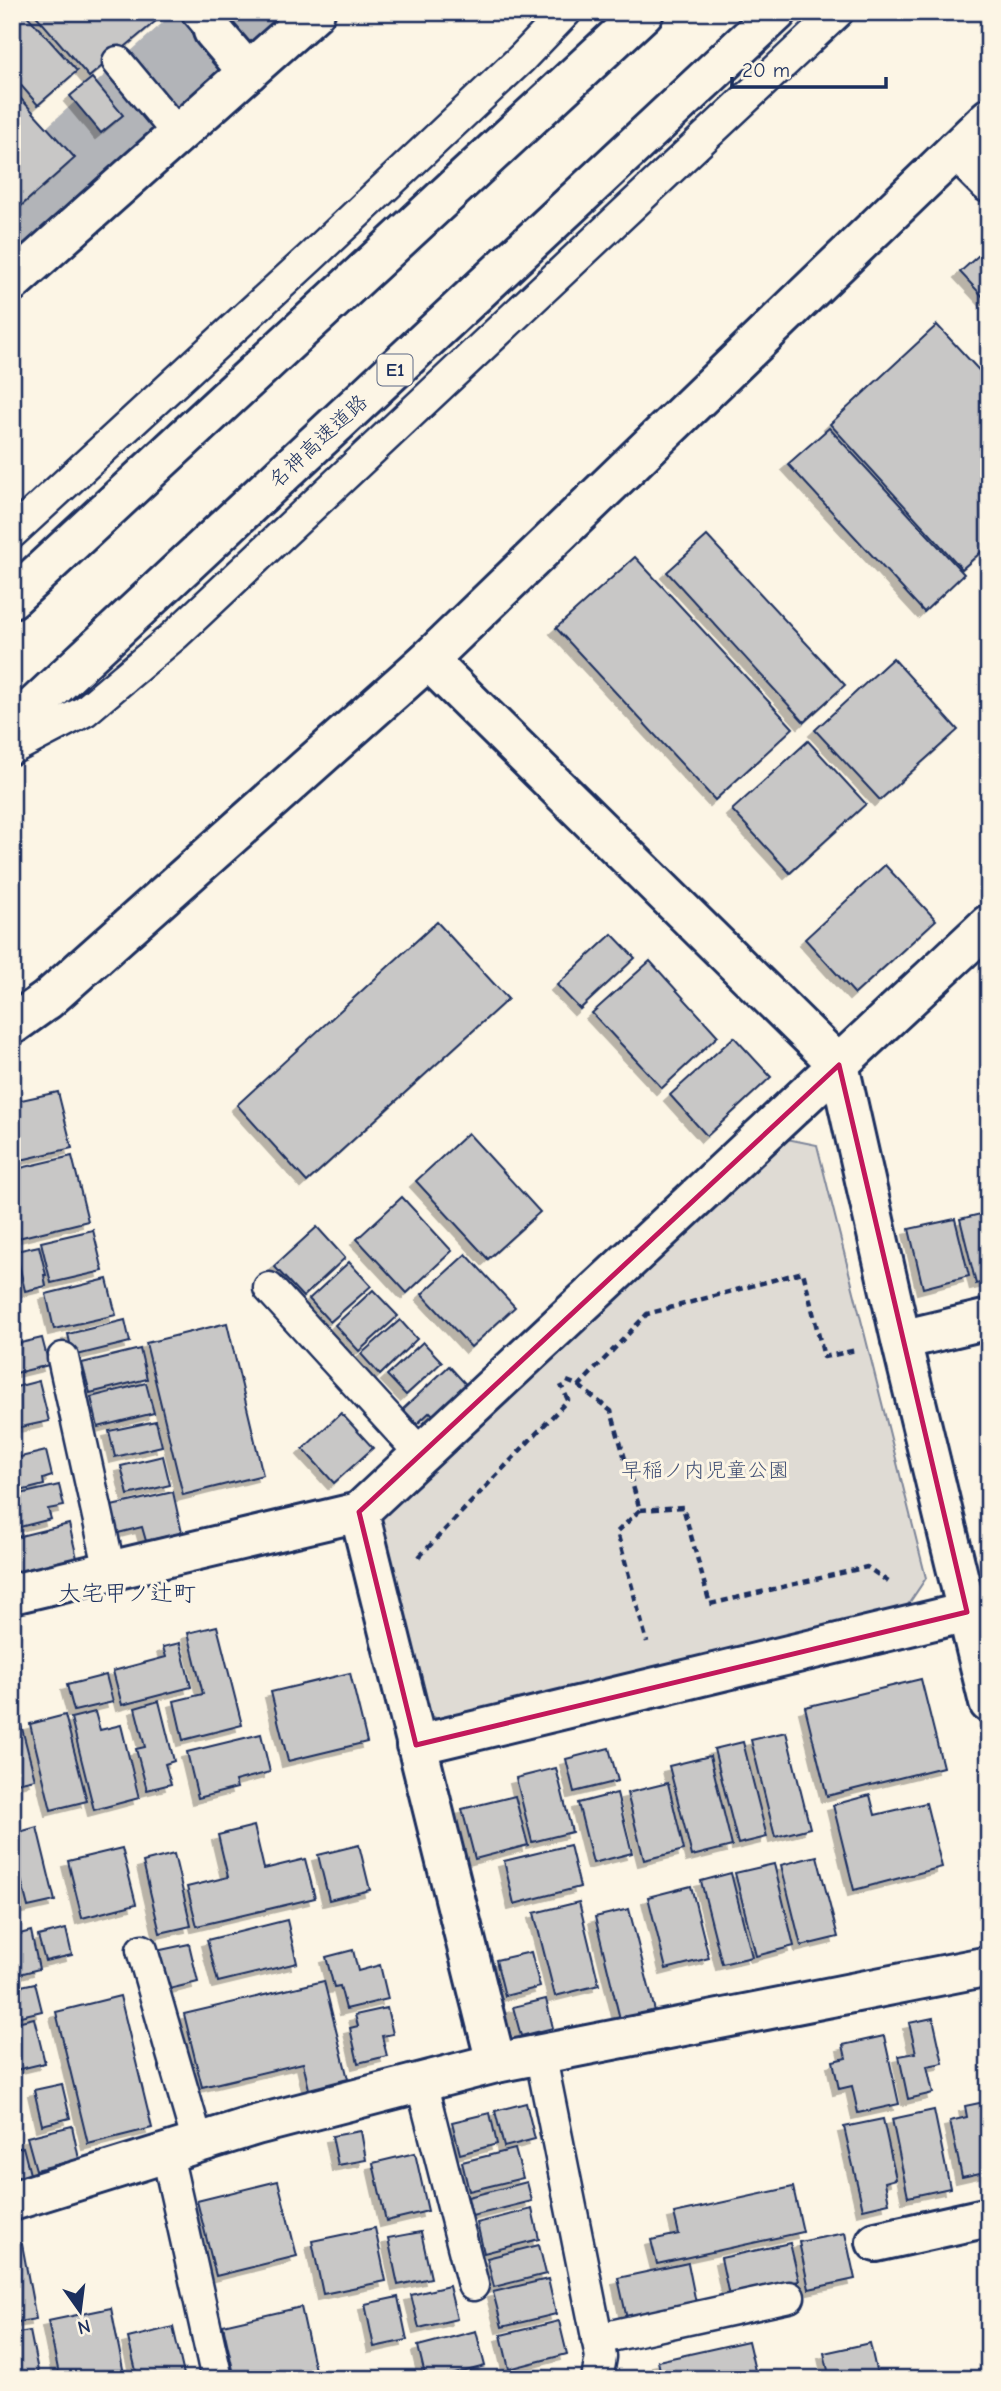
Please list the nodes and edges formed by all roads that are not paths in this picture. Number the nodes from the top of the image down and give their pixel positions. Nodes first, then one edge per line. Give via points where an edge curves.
1 (315, 12) edge
2 (566, 12) edge
3 (643, 12) edge
4 (777, 12) edge
5 (838, 12) edge
6 (220, 40) edge
7 (118, 62) dead end
8 (159, 112) junction
9 (989, 118) edge
10 (956, 150) junction
11 (989, 183) edge
12 (12, 282) edge
13 (12, 533) edge
14 (12, 598) edge
15 (428, 660) junction
16 (12, 727) edge
17 (12, 749) edge
18 (989, 924) edge
19 (12, 1025) edge
20 (839, 1065) junction
21 (269, 1288) dead end
22 (989, 1319) edge
23 (901, 1340) junction
24 (63, 1358) dead end
25 (421, 1454) junction
26 (359, 1512) junction
27 (110, 1571) junction
28 (12, 1594) edge
29 (967, 1612) junction
30 (989, 1703) edge
31 (416, 1745) junction
32 (142, 1950) dead end
33 (989, 1966) edge
34 (540, 2053) junction
35 (496, 2063) junction
36 (421, 2082) junction
37 (182, 2148) junction
38 (12, 2201) edge
39 (989, 2217) edge
40 (876, 2242) dead end
41 (473, 2285) dead end
42 (789, 2297) dead end
43 (597, 2339) junction
44 (217, 2379) edge
45 (597, 2379) edge

1 - 6 main road
2 - 13 lane via 292,275
3 - 14 main road
4 - 16 main road, 名神高速道路 / E1
5 - 17 lane via 175,635 85,710
6 - 8 main road
7 - 8 lane
8 - 12 main road
9 - 10 main road
10 - 11 main road
10 - 15 main road
15 - 19 main road via 47,1000
15 - 20 main road
18 - 20 main road
20 - 23 main road
20 - 25 main road
21 - 25 lane
22 - 23 main road
23 - 29 main road
24 - 27 lane
25 - 26 main road
26 - 27 main road
26 - 31 main road
27 - 28 main road
29 - 30 main road
29 - 31 main road
31 - 35 main road
32 - 37 lane
33 - 34 main road
34 - 35 main road
34 - 43 lane
35 - 36 main road
36 - 37 main road
36 - 41 lane
37 - 38 main road
37 - 44 lane
39 - 40 main road
42 - 43 lane
43 - 45 lane via 601,2357

